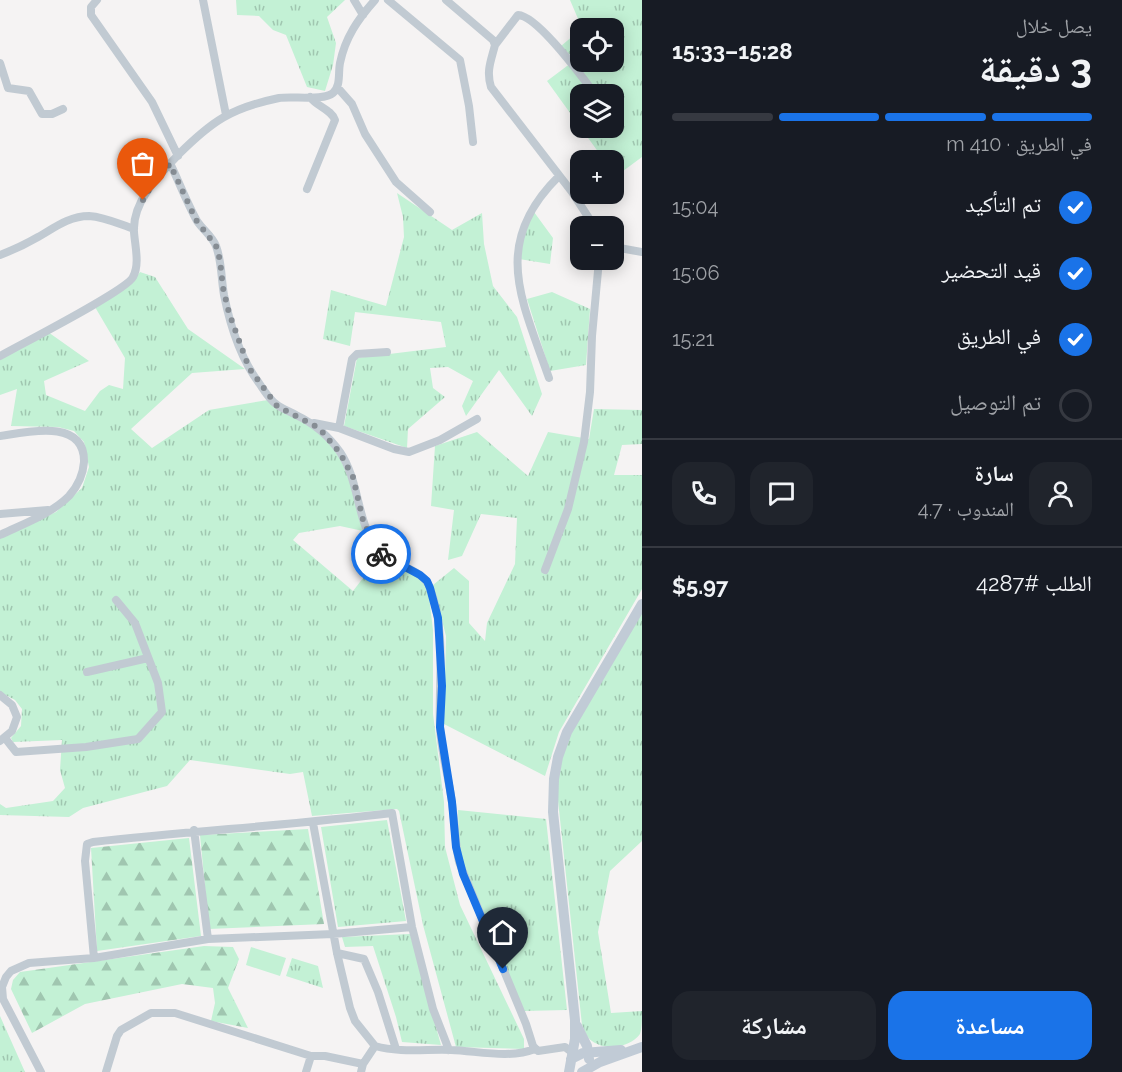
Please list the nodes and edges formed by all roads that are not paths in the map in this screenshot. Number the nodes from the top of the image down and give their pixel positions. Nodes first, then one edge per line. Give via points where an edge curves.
1 (97, 0) edge
2 (203, 0) edge
3 (354, 0) edge
4 (375, 0) edge
5 (388, 0) edge
6 (446, 0) edge
7 (363, 15) junction
8 (495, 45) junction
9 (0, 63) edge
10 (586, 84) edge
11 (337, 87) junction
12 (310, 97) junction
13 (63, 109) dead end
14 (226, 115) junction
15 (473, 142) dead end
16 (178, 156) junction
17 (170, 164) junction
18 (559, 176) junction
19 (307, 189) dead end
20 (430, 212) dead end
21 (589, 216) edge
22 (134, 229) junction
23 (624, 249) edge
24 (642, 252) edge
25 (0, 255) edge
26 (598, 270) edge
27 (387, 352) dead end
28 (0, 356) edge
29 (549, 378) dead end
30 (477, 419) dead end
31 (310, 422) junction
32 (339, 428) junction
33 (0, 436) edge
34 (52, 510) junction
35 (0, 514) edge
36 (0, 535) edge
37 (545, 570) dead end
38 (116, 600) dead end
39 (642, 604) edge
40 (148, 658) junction
41 (87, 672) dead end
42 (0, 695) edge
43 (3, 739) edge
44 (314, 823) junction
45 (194, 830) junction
46 (412, 927) junction
47 (333, 934) junction
48 (208, 939) junction
49 (337, 953) junction
50 (94, 958) junction
51 (575, 1020) junction
52 (375, 1046) junction
53 (638, 1048) edge
54 (396, 1049) junction
55 (536, 1049) junction
56 (449, 1050) junction
57 (588, 1052) junction
58 (311, 1056) junction
59 (572, 1056) junction
60 (362, 1068) edge
61 (586, 1071) edge
62 (41, 1072) edge
63 (106, 1072) edge
64 (306, 1072) edge
65 (569, 1072) edge

1 - 16 street via 91,15 152,102
2 - 14 street
3 - 7 street
4 - 7 street
5 - 15 street via 460,60
6 - 8 street
7 - 11 street via 348,37
8 - 10 street via 513,19 518,15 528,17
8 - 18 street via 488,66 491,87
9 - 13 street via 8,87 29,91 42,114
11 - 12 street via 326,97
11 - 20 street via 352,105 365,134 396,182
12 - 14 street via 281,98
12 - 19 street via 335,120
14 - 16 street via 200,133
16 - 17 street
17 - 22 street via 143,200
17 - 31 street via 196,220 216,246 229,313 249,368 277,406
18 - 21 street
18 - 29 street via 527,216 517,256 519,286
22 - 25 street via 104,218 77,217
22 - 28 street via 136,267 129,282
23 - 24 street
26 - 37 street via 584,442 568,509
27 - 32 street via 353,356
30 - 32 street via 409,452
31 - 32 street
31 - 55 street via 325,433 346,462 363,520 376,548 388,559 420,575 430,588 439,630 440,727 456,847 463,874
33 - 34 street via 50,431 68,435 80,444 83,474 69,496
34 - 35 street
34 - 36 street
38 - 40 street via 135,622
39 - 51 street via 567,732 554,779 553,812
40 - 41 street
40 - 43 street via 158,683 162,712 138,739 16,752
42 - 43 street via 12,705 17,717 14,728
44 - 45 street
44 - 46 street via 392,813
44 - 47 street
45 - 48 street
45 - 50 street via 87,844 85,861
46 - 47 street
46 - 56 street via 433,1009
47 - 48 street
47 - 49 street
48 - 50 street
49 - 52 street via 355,1021
49 - 54 street via 364,959
50 - 62 street via 28,963 6,977 3,999
51 - 57 street
51 - 59 street
52 - 54 street
52 - 60 street
53 - 57 street
53 - 61 street
54 - 56 street
55 - 56 street via 512,1054
55 - 59 street via 565,1047
57 - 59 street
57 - 61 street
58 - 60 street via 325,1056
58 - 63 street via 175,1013 151,1013 121,1030
58 - 64 street
59 - 65 street

